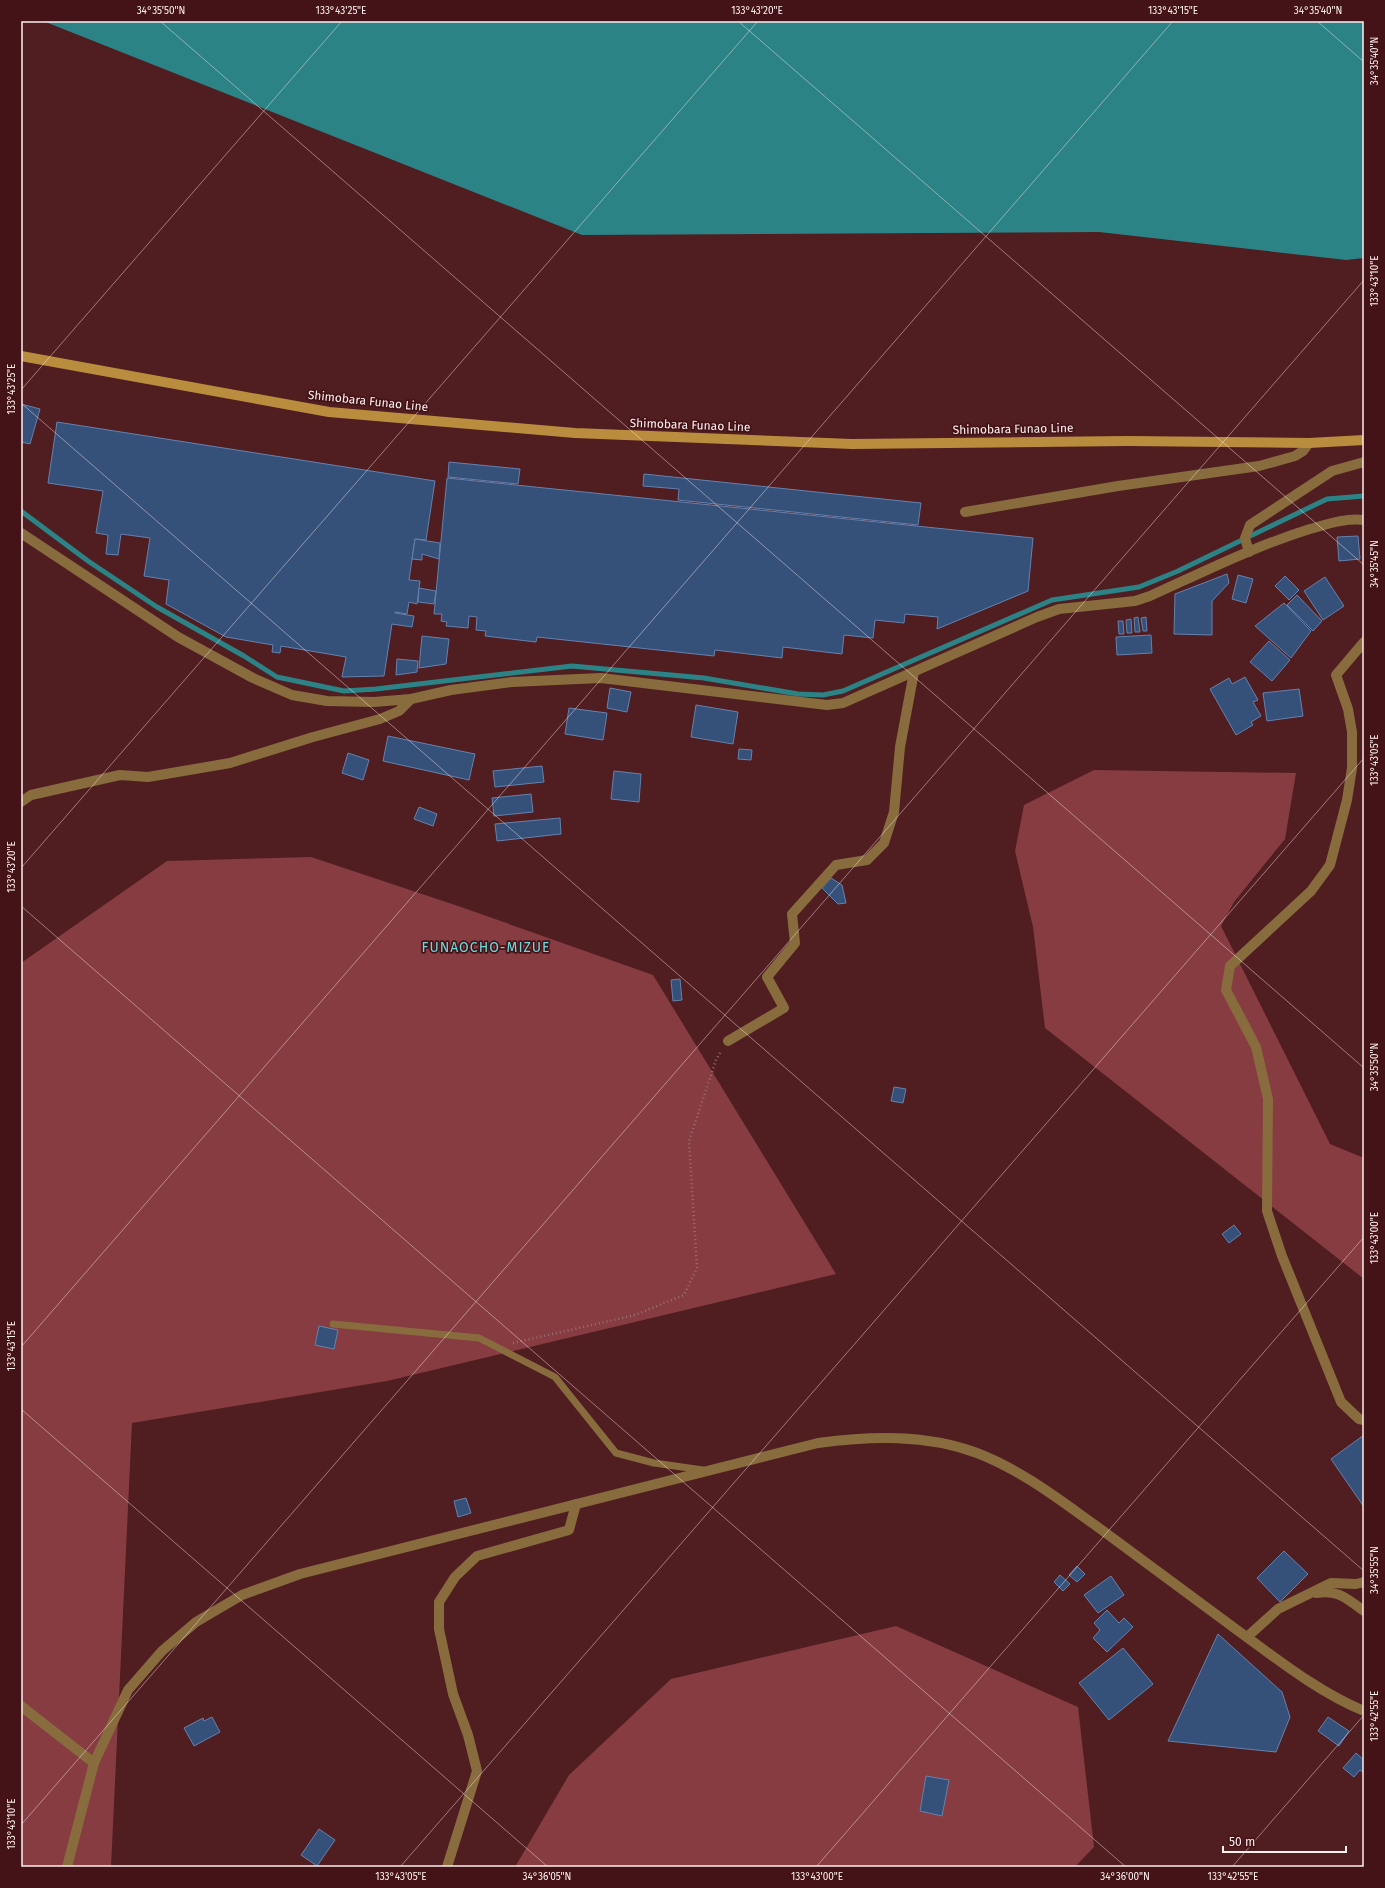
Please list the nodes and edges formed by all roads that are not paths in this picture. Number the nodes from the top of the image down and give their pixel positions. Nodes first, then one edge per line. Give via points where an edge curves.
1 (21, 356) edge
2 (1364, 440) edge
3 (1309, 443) junction
4 (1364, 462) edge
5 (965, 512) dead end
6 (1364, 520) edge
7 (21, 533) edge
8 (1249, 552) junction
9 (1362, 648) edge
10 (914, 672) junction
11 (411, 699) junction
12 (21, 802) edge
13 (728, 1041) road end
14 (333, 1324) dead end
15 (1364, 1420) edge
16 (709, 1471) junction
17 (576, 1504) junction
18 (1364, 1582) edge
19 (1308, 1595) junction
20 (1364, 1611) edge
21 (1247, 1637) junction
22 (21, 1706) edge
23 (1364, 1711) edge
24 (94, 1762) junction
25 (67, 1867) edge
26 (447, 1867) edge

1 - 3 main road, Shimobara Funao Line via 329,412 575,433 852,444 1128,441
2 - 3 main road, Shimobara Funao Line
3 - 5 street via 1295,456 1259,466 1118,486
4 - 8 street via 1332,471 1250,525 1246,538
6 - 8 street via 1338,521 1288,536
7 - 11 street via 178,638 292,696 327,701 374,702
8 - 10 street via 1135,601 1060,609 1048,613
9 - 15 street via 1336,675 1348,708 1352,768 1347,800 1330,865 1311,891 1230,966 1226,990 1256,1047 1268,1099 1267,1211 1282,1256 1341,1402 1359,1419
10 - 11 street via 843,703 827,706 601,678 512,682 452,690
10 - 13 street via 900,747 894,812 884,843 867,860 836,865 792,914 795,944 767,977 784,1008
11 - 12 street via 399,711 380,719 230,763 148,778 120,775 31,795
14 - 16 lane via 479,1338 555,1377 616,1453 654,1463
16 - 17 street
16 - 21 street via 818,1443 855,1438 888,1437 928,1441 976,1453 1035,1481
17 - 24 street via 300,1574 242,1595 196,1622 162,1651 128,1690
17 - 26 street via 569,1530 477,1556 455,1577 439,1602 439,1629 453,1694 468,1735 477,1771
18 - 19 street via 1330,1583
19 - 20 street via 1326,1591 1338,1593
19 - 21 street via 1278,1609
21 - 23 street via 1347,1704
22 - 24 street
24 - 25 street

